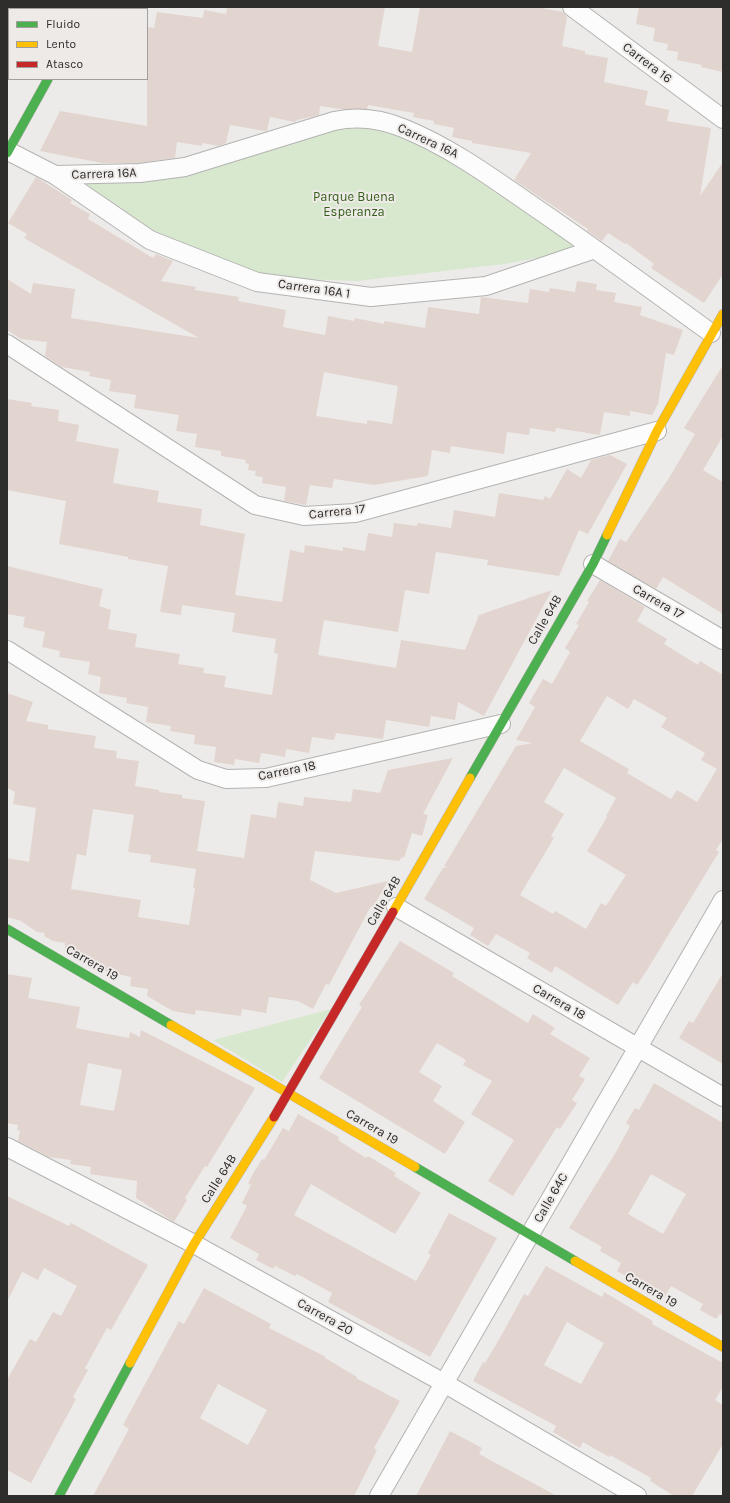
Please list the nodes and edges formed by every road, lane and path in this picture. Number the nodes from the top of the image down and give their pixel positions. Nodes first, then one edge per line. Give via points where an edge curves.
1 (572, 7) edge
2 (47, 80) edge
3 (723, 120) edge
4 (8, 152) edge
5 (55, 176) junction
6 (595, 249) junction
7 (723, 314) edge
8 (711, 333) junction
9 (7, 344) edge
10 (657, 431) junction
11 (593, 564) junction
12 (723, 640) edge
13 (7, 650) edge
14 (501, 724) junction
15 (723, 900) edge
16 (396, 907) junction
17 (7, 929) edge
18 (638, 1047) junction
19 (289, 1093) junction
20 (723, 1097) edge
21 (7, 1147) edge
22 (530, 1234) junction
23 (194, 1244) junction
24 (723, 1347) edge
25 (444, 1383) junction
26 (58, 1496) edge
27 (379, 1496) edge
28 (637, 1496) edge

1 - 3 street, Carrera 16
2 - 4 street
4 - 5 street, Carrera 16A
5 - 6 street, Carrera 16A 1 via 150,240 257,282 371,297 486,286
5 - 6 street, Carrera 16A via 185,167 334,121 350,118 371,119 401,127 465,159
6 - 8 street, Carrera 16A
7 - 8 street, Calle 64B
8 - 10 street, Calle 64B
9 - 10 street, Carrera 17 via 255,505 304,516 355,513
10 - 11 street, Calle 64B
11 - 12 street, Carrera 17
11 - 14 street, Calle 64B
13 - 14 street, Carrera 18 via 198,770 226,778 266,778
14 - 16 street, Calle 64B
15 - 18 street, Calle 64C
16 - 18 street, Carrera 18
16 - 19 street, Calle 64B
17 - 19 street, Carrera 19
18 - 20 street, Carrera 18
18 - 22 street, Calle 64C
19 - 22 street, Carrera 19
19 - 23 street, Calle 64B
21 - 23 street, Carrera 20
22 - 24 street, Carrera 19
22 - 25 street, Calle 64C
23 - 25 street, Carrera 20
23 - 26 street, Calle 64B
25 - 27 street, Calle 64C
25 - 28 street, Carrera 20

